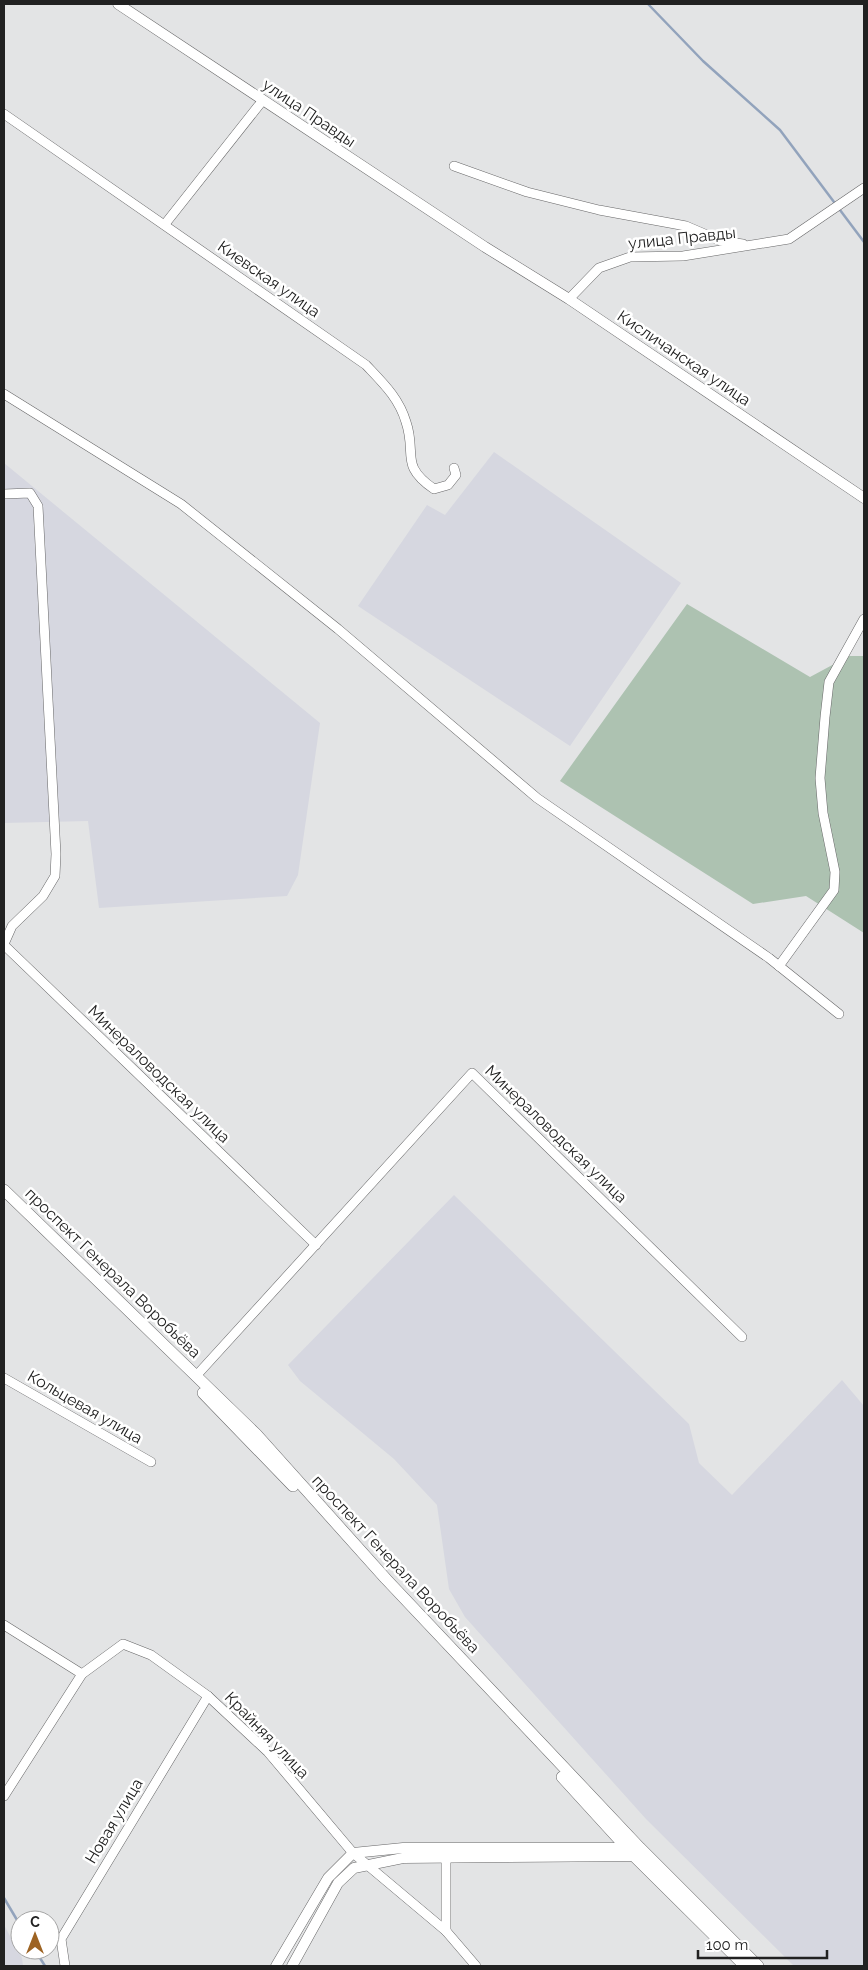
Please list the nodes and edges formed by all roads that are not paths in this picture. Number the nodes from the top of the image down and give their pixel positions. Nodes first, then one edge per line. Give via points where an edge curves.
1 (118, 4) edge
2 (262, 100) junction
3 (4, 114) edge
4 (454, 166) dead end
5 (864, 188) edge
6 (165, 224) junction
7 (753, 245) junction
8 (485, 247) joint
9 (568, 299) junction
10 (4, 394) edge
11 (454, 468) dead end
12 (4, 494) edge
13 (861, 495) edge
14 (864, 620) edge
15 (4, 944) edge
16 (779, 966) junction
17 (839, 1014) dead end
18 (4, 1190) edge
19 (4, 1198) edge
20 (316, 1245) junction
21 (742, 1337) dead end
22 (196, 1376) junction
23 (4, 1378) edge
24 (151, 1462) dead end
25 (4, 1625) edge
26 (82, 1674) junction
27 (208, 1696) junction
28 (4, 1796) edge
29 (627, 1848) junction
30 (353, 1853) junction
31 (640, 1853) junction
32 (446, 1858) junction
33 (368, 1865) junction
34 (446, 1931) junction
35 (65, 1966) edge
36 (276, 1966) edge
37 (292, 1966) edge
38 (476, 1966) edge
39 (744, 1966) edge
40 (758, 1966) edge

1 - 2 street, улица Правды
2 - 6 street
2 - 8 street, улица Правды
3 - 6 street, Киевская улица
4 - 7 street, улица Правды via 527,192 599,210 686,226 721,241
5 - 7 street, улица Правды via 789,239
6 - 11 street, Киевская улица via 366,365 395,396 407,423 411,467 420,480 434,489 448,485 456,475
7 - 9 street, улица Правды via 683,256 630,257 599,268
8 - 9 street, Кисличанская улица
9 - 13 street, Кисличанская улица
10 - 16 street via 182,504 345,635 537,798
12 - 15 street via 30,493 39,513 56,854 55,876 44,896 12,926
14 - 16 street via 829,682 820,778 823,813 835,872 834,890
15 - 20 street, Минераловодская улица
16 - 17 street
18 - 22 main road, проспект Генерала Воробьёва
19 - 29 main road, проспект Генерала Воробьёва via 247,1437
20 - 21 street, Минераловодская улица via 472,1073
20 - 22 street, Минераловодская улица
22 - 31 main road, проспект Генерала Воробьёва via 256,1434
23 - 24 street, Кольцевая улица
25 - 26 street
26 - 27 street, Крайняя улица via 123,1644 151,1655
26 - 28 street
27 - 30 street, Крайняя улица via 268,1752
27 - 35 street, Новая улица via 61,1939
29 - 30 street via 402,1848
29 - 31 main road, проспект Генерала Воробьёва
30 - 33 street, Крайняя улица
30 - 36 street via 328,1878
31 - 32 street
31 - 39 main road, проспект Генерала Воробьёва
31 - 40 main road, проспект Генерала Воробьёва
32 - 33 street via 402,1858
32 - 34 street
33 - 34 street, Крайняя улица
33 - 37 street via 354,1868 338,1883
34 - 38 street, Крайняя улица

